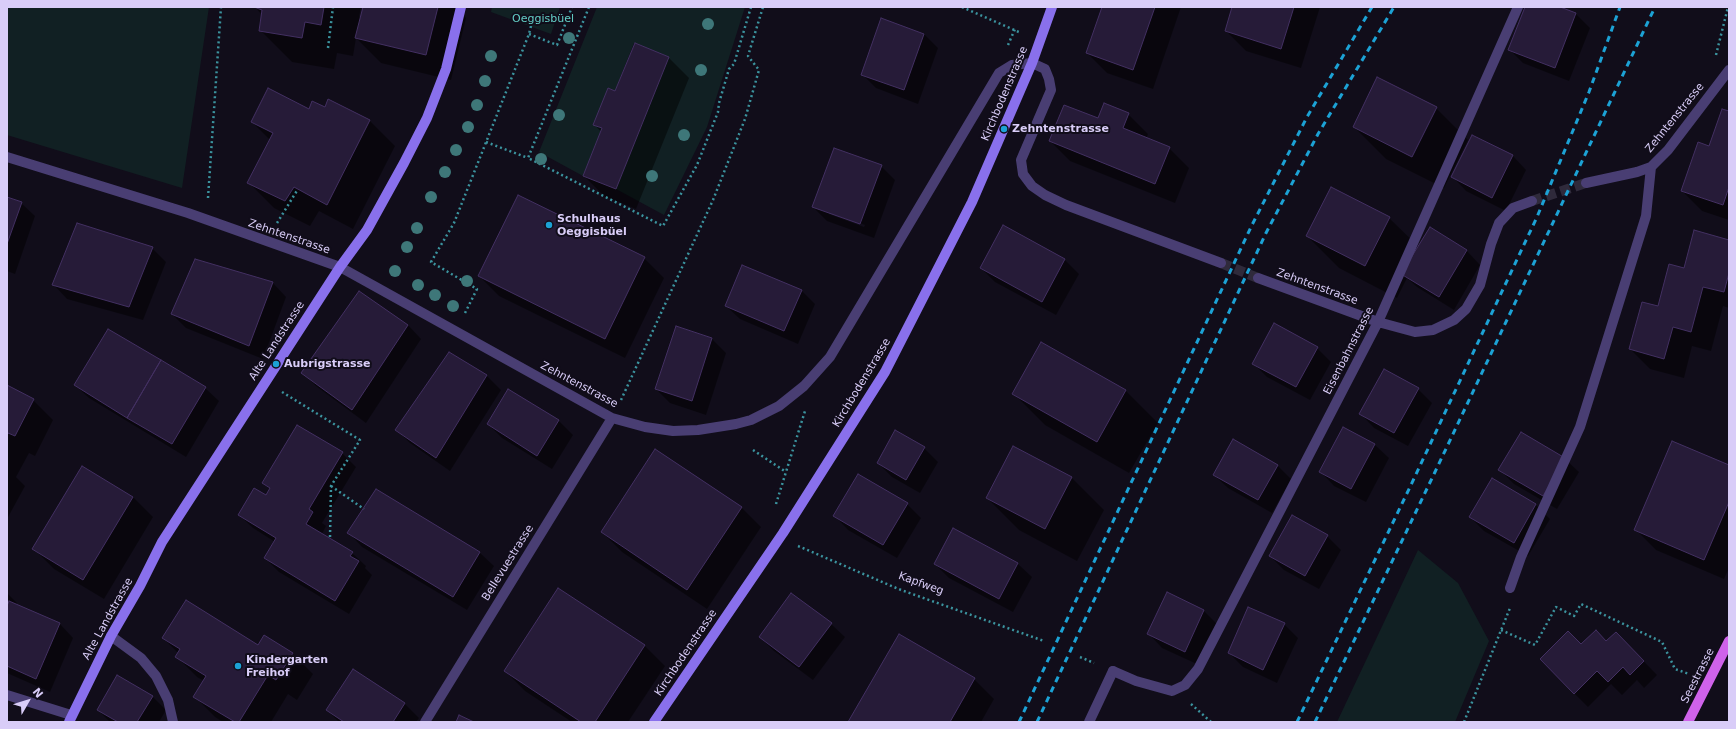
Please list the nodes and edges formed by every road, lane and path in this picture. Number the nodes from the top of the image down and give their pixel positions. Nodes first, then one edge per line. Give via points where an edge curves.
1 (221, 7) edge
2 (334, 7) edge
3 (461, 7) edge
4 (572, 7) edge
5 (589, 7) edge
6 (751, 7) edge
7 (763, 7) edge
8 (962, 7) edge
9 (1052, 7) edge
10 (1518, 7) edge
11 (531, 26) dead end
12 (1010, 27) dead end
13 (529, 34) junction
14 (328, 48) dead end
15 (1032, 63) junction
16 (1729, 70) edge
17 (486, 142) junction
18 (7, 157) edge
19 (528, 158) junction
20 (1650, 167) junction
21 (1586, 183) tunnel mouth
22 (298, 189) dead end
23 (208, 199) dead end
24 (1532, 201) tunnel mouth
25 (274, 227) dead end
26 (1222, 263) tunnel mouth
27 (340, 267) junction
28 (1258, 278) tunnel mouth
29 (463, 316) dead end
30 (1378, 322) junction
31 (804, 386) junction
32 (282, 392) dead end
33 (612, 418) junction
34 (753, 450) dead end
35 (786, 472) junction
36 (331, 486) junction
37 (364, 509) dead end
38 (774, 509) dead end
39 (330, 538) dead end
40 (793, 542) dead end
41 (1510, 588) joint
42 (1501, 630) junction
43 (111, 636) junction
44 (1044, 641) dead end
45 (1729, 641) edge
46 (1690, 674) dead end
47 (1176, 690) junction
48 (7, 695) edge
49 (70, 719) edge
50 (173, 722) edge
51 (425, 722) edge
52 (654, 722) edge
53 (1089, 722) edge
54 (1212, 722) edge
55 (1464, 722) edge
56 (1688, 722) edge

1 - 23 path
2 - 14 path
3 - 27 street, Alte Landstrasse via 446,69 427,118 367,230
4 - 13 path via 558,45
5 - 19 path
6 - 19 path via 734,64 729,69 718,112 697,165 662,226
7 - 33 path via 748,56 760,70 745,119 713,200
8 - 12 path
9 - 15 street, Kirchbodenstrasse
10 - 30 street, Eisenbahnstrasse
11 - 13 path
13 - 17 path
15 - 26 street via 1044,69 1051,90 1021,160 1024,174 1032,186 1066,205
15 - 31 street, Zehntenstrasse via 1012,65 999,73 830,357
15 - 52 street, Kirchbodenstrasse via 972,202 885,372 783,533
16 - 20 street, Zehntenstrasse via 1668,150
17 - 19 path
17 - 29 path via 454,223 431,262 477,289
18 - 27 street, Zehntenstrasse via 188,213
20 - 21 street, Zehntenstrasse
20 - 41 street via 1646,216 1580,427 1521,557
22 - 25 path
24 - 30 street, Zehntenstrasse via 1513,208 1499,223 1475,296 1454,320 1433,330 1415,332
27 - 33 street, Zehntenstrasse
27 - 43 street, Alte Landstrasse via 162,542
28 - 30 street, Zehntenstrasse
30 - 47 street, Eisenbahnstrasse via 1198,668 1185,685
31 - 33 street, Zehntenstrasse via 779,406 751,420 723,427 673,431
31 - 35 path via 810,395
32 - 36 path via 360,440
33 - 51 street, Bellevuestrasse
34 - 35 path
35 - 38 path
36 - 37 path
36 - 39 path
40 - 44 path, Kapfweg via 800,548 901,590
41 - 42 path via 1513,601
42 - 46 path via 1535,645 1556,607 1574,616 1581,604 1662,642 1674,669
42 - 55 path
43 - 49 street, Alte Landstrasse
43 - 50 street via 141,658 156,676 168,700
45 - 56 main road, Seestrasse
47 - 53 street via 1136,681 1112,671
47 - 54 path
48 - 49 street

